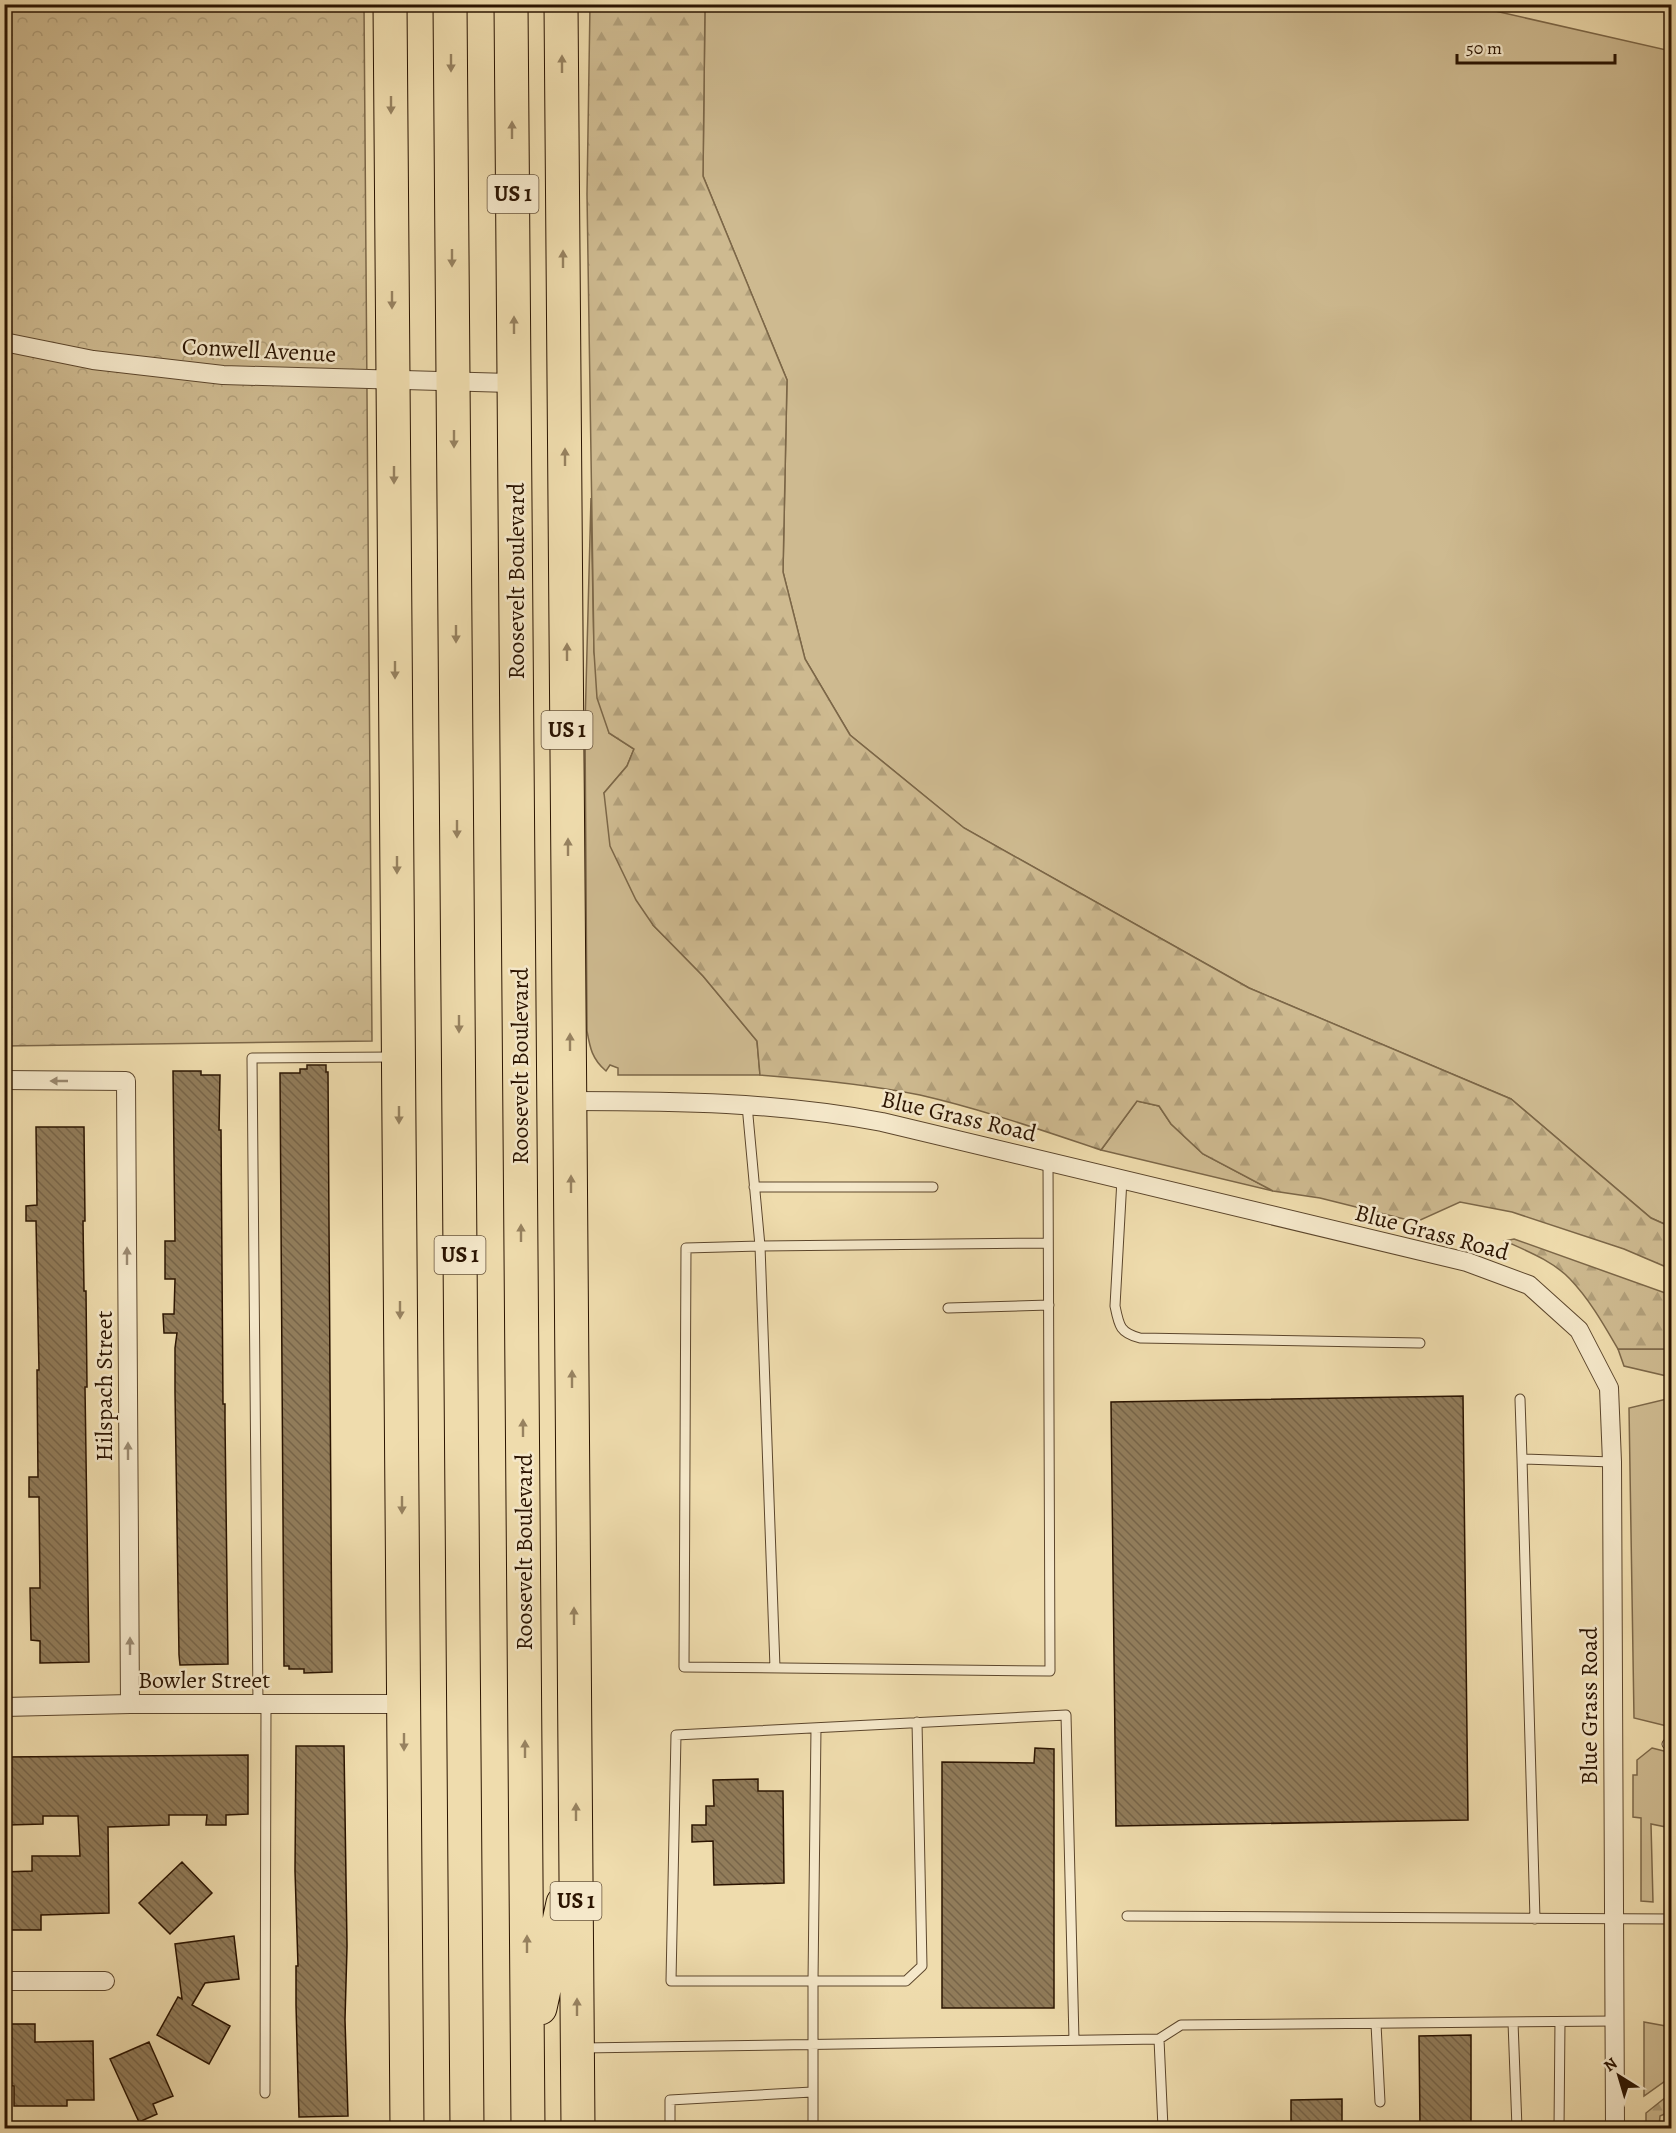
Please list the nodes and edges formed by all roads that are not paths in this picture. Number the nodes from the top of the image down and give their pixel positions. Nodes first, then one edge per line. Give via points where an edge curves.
1 (450, 4) edge
2 (511, 4) edge
3 (561, 4) edge
4 (391, 9) edge
5 (4, 342) edge
6 (393, 379) junction
7 (453, 381) junction
8 (514, 383) junction
9 (398, 1056) junction
10 (4, 1080) edge
11 (570, 1101) junction
12 (747, 1105) junction
13 (1048, 1162) junction
14 (1122, 1179) junction
15 (933, 1187) dead end
16 (754, 1188) junction
17 (1048, 1243) junction
18 (760, 1246) junction
19 (1049, 1305) junction
20 (948, 1308) dead end
21 (1420, 1343) dead end
22 (1520, 1399) dead end
23 (1522, 1459) junction
24 (1612, 1462) junction
25 (775, 1668) junction
26 (130, 1704) junction
27 (262, 1704) junction
28 (403, 1704) junction
29 (4, 1707) edge
30 (917, 1722) junction
31 (816, 1728) junction
32 (576, 1845) junction
33 (1127, 1916) dead end
34 (1671, 1918) edge
35 (1535, 1919) junction
36 (1614, 1920) junction
37 (4, 1981) edge
38 (105, 1981) dead end
39 (813, 1981) junction
40 (1615, 2021) junction
41 (1513, 2022) junction
42 (1560, 2022) junction
43 (1376, 2024) junction
44 (1159, 2039) junction
45 (1074, 2040) junction
46 (812, 2044) junction
47 (577, 2048) junction
48 (528, 2065) junction
49 (812, 2092) junction
50 (265, 2093) dead end
51 (1380, 2102) dead end
52 (407, 2128) edge
53 (467, 2128) edge
54 (528, 2128) edge
55 (578, 2128) edge
56 (670, 2128) edge
57 (813, 2128) edge
58 (1163, 2128) edge
59 (1517, 2128) edge
60 (1559, 2128) edge
61 (1615, 2128) edge

1 -> 7 highway, US 1
8 -> 2 highway, Roosevelt Boulevard / US 1
11 -> 3 highway, Roosevelt Boulevard / US 1
4 -> 6 highway, US 1
5 - 6 street, Conwell Avenue via 93,360 223,375
6 - 7 street, Conwell Avenue
6 -> 9 highway, US 1
7 - 8 street, Conwell Avenue
7 -> 53 highway, US 1
48 -> 8 highway, Roosevelt Boulevard / US 1
9 - 27 lane via 252,1059
9 -> 28 highway, US 1
26 -> 10 street, Hilspach Street via 126,1081
11 - 12 street, Blue Grass Road
32 -> 11 highway, Roosevelt Boulevard / US 1
12 - 13 street, Blue Grass Road via 882,1122
12 - 16 lane
13 - 14 street, Blue Grass Road
13 - 17 lane
14 - 21 lane via 1115,1306 1119,1324 1127,1335
14 - 24 street, Blue Grass Road via 1467,1262 1529,1285 1579,1330 1609,1388
15 - 16 lane
16 - 18 lane
17 - 18 lane
17 - 19 lane
18 - 25 lane
18 - 25 lane via 686,1248 684,1667
19 - 20 lane
19 - 25 lane via 1050,1671
22 - 23 lane
23 - 24 lane
23 - 35 lane
24 - 36 street, Blue Grass Road
26 - 27 street, Bowler Street
26 - 29 street, Bowler Street
27 - 28 street, Bowler Street
27 - 50 lane
28 -> 52 highway, US 1
30 - 31 lane
30 - 39 lane via 922,1966 906,1981
30 - 45 lane via 1066,1715
31 - 39 lane
31 - 39 lane via 675,1735 671,1982
47 -> 32 highway, Roosevelt Boulevard / US 1
32 - 48 highway
33 - 35 lane
34 - 36 lane
35 - 36 lane
36 - 40 street, Blue Grass Road
37 - 38 street
39 - 46 lane
40 - 42 lane
40 - 61 street, Blue Grass Road
41 - 42 lane
41 - 43 lane
41 - 59 lane
42 - 60 lane
43 - 44 lane via 1181,2025
43 - 51 lane
44 - 45 lane
44 - 58 lane
45 - 46 lane
46 - 47 lane
46 - 49 lane
47 - 55 highway, Roosevelt Boulevard / US 1
48 - 54 highway, Roosevelt Boulevard / US 1
49 - 56 lane via 670,2100
49 - 57 lane

